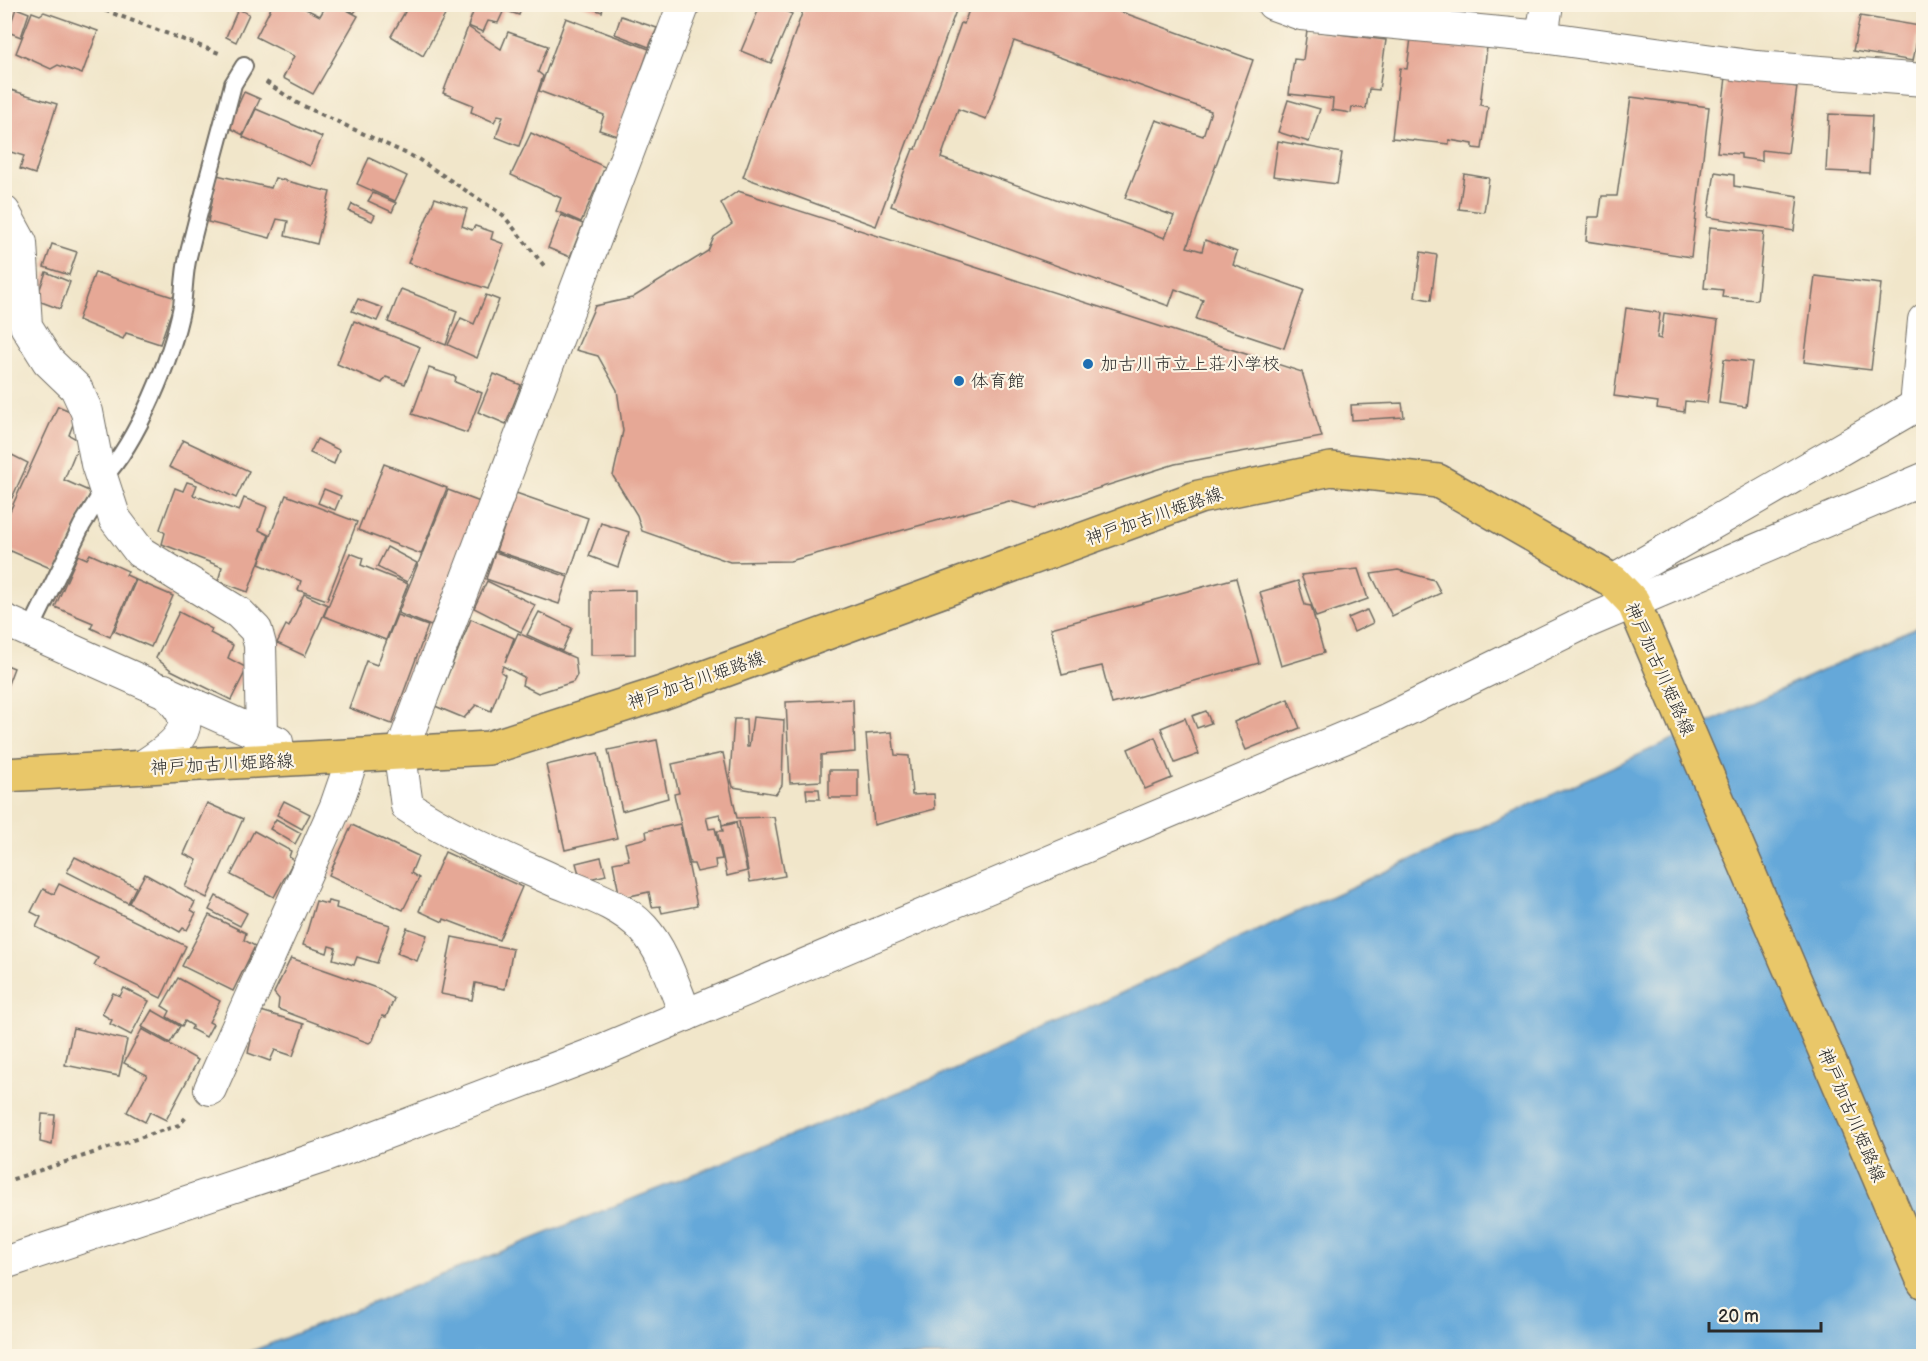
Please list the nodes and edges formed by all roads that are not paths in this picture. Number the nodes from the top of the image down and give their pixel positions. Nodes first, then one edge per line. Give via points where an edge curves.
1 (684, 4) edge
2 (1273, 4) edge
3 (1547, 4) edge
4 (1542, 37) junction
5 (244, 66) road end
6 (1923, 80) edge
7 (4, 212) edge
8 (1923, 320) edge
9 (1919, 403) edge
10 (1923, 479) edge
11 (104, 483) junction
12 (1623, 591) junction
13 (17, 626) edge
14 (164, 690) junction
15 (262, 734) junction
16 (400, 755) junction
17 (353, 757) junction
18 (310, 759) junction
19 (140, 768) junction
20 (4, 775) edge
21 (686, 1015) junction
22 (210, 1089) road end
23 (4, 1263) edge
24 (1923, 1282) edge

1 - 16 street
2 - 4 street via 1301,14
3 - 4 street
4 - 6 street via 1756,67
5 - 11 lane via 233,84 187,263 182,306 161,371 151,399
7 - 11 street via 21,243 26,326 48,361 76,388 87,412
8 - 9 street
9 - 12 street
10 - 12 street
11 - 13 lane via 82,525
11 - 15 street via 115,519 140,552 239,613 256,630 260,645
12 - 16 main road, 神戸加古川姫路線 via 1438,481 1331,469 1199,497 662,693 489,748
12 - 21 street via 1582,624 1384,721
12 - 24 main road, 神戸加古川姫路線 via 1652,648
13 - 14 street
14 - 15 street
14 - 19 street via 182,714 181,734 169,749
15 - 18 street
16 - 17 main road, 神戸加古川姫路線
16 - 21 street via 407,806 615,907 643,928 656,947
17 - 18 main road, 神戸加古川姫路線
17 - 22 street via 336,806
18 - 19 main road, 神戸加古川姫路線
19 - 20 main road, 神戸加古川姫路線
21 - 23 street via 325,1156

